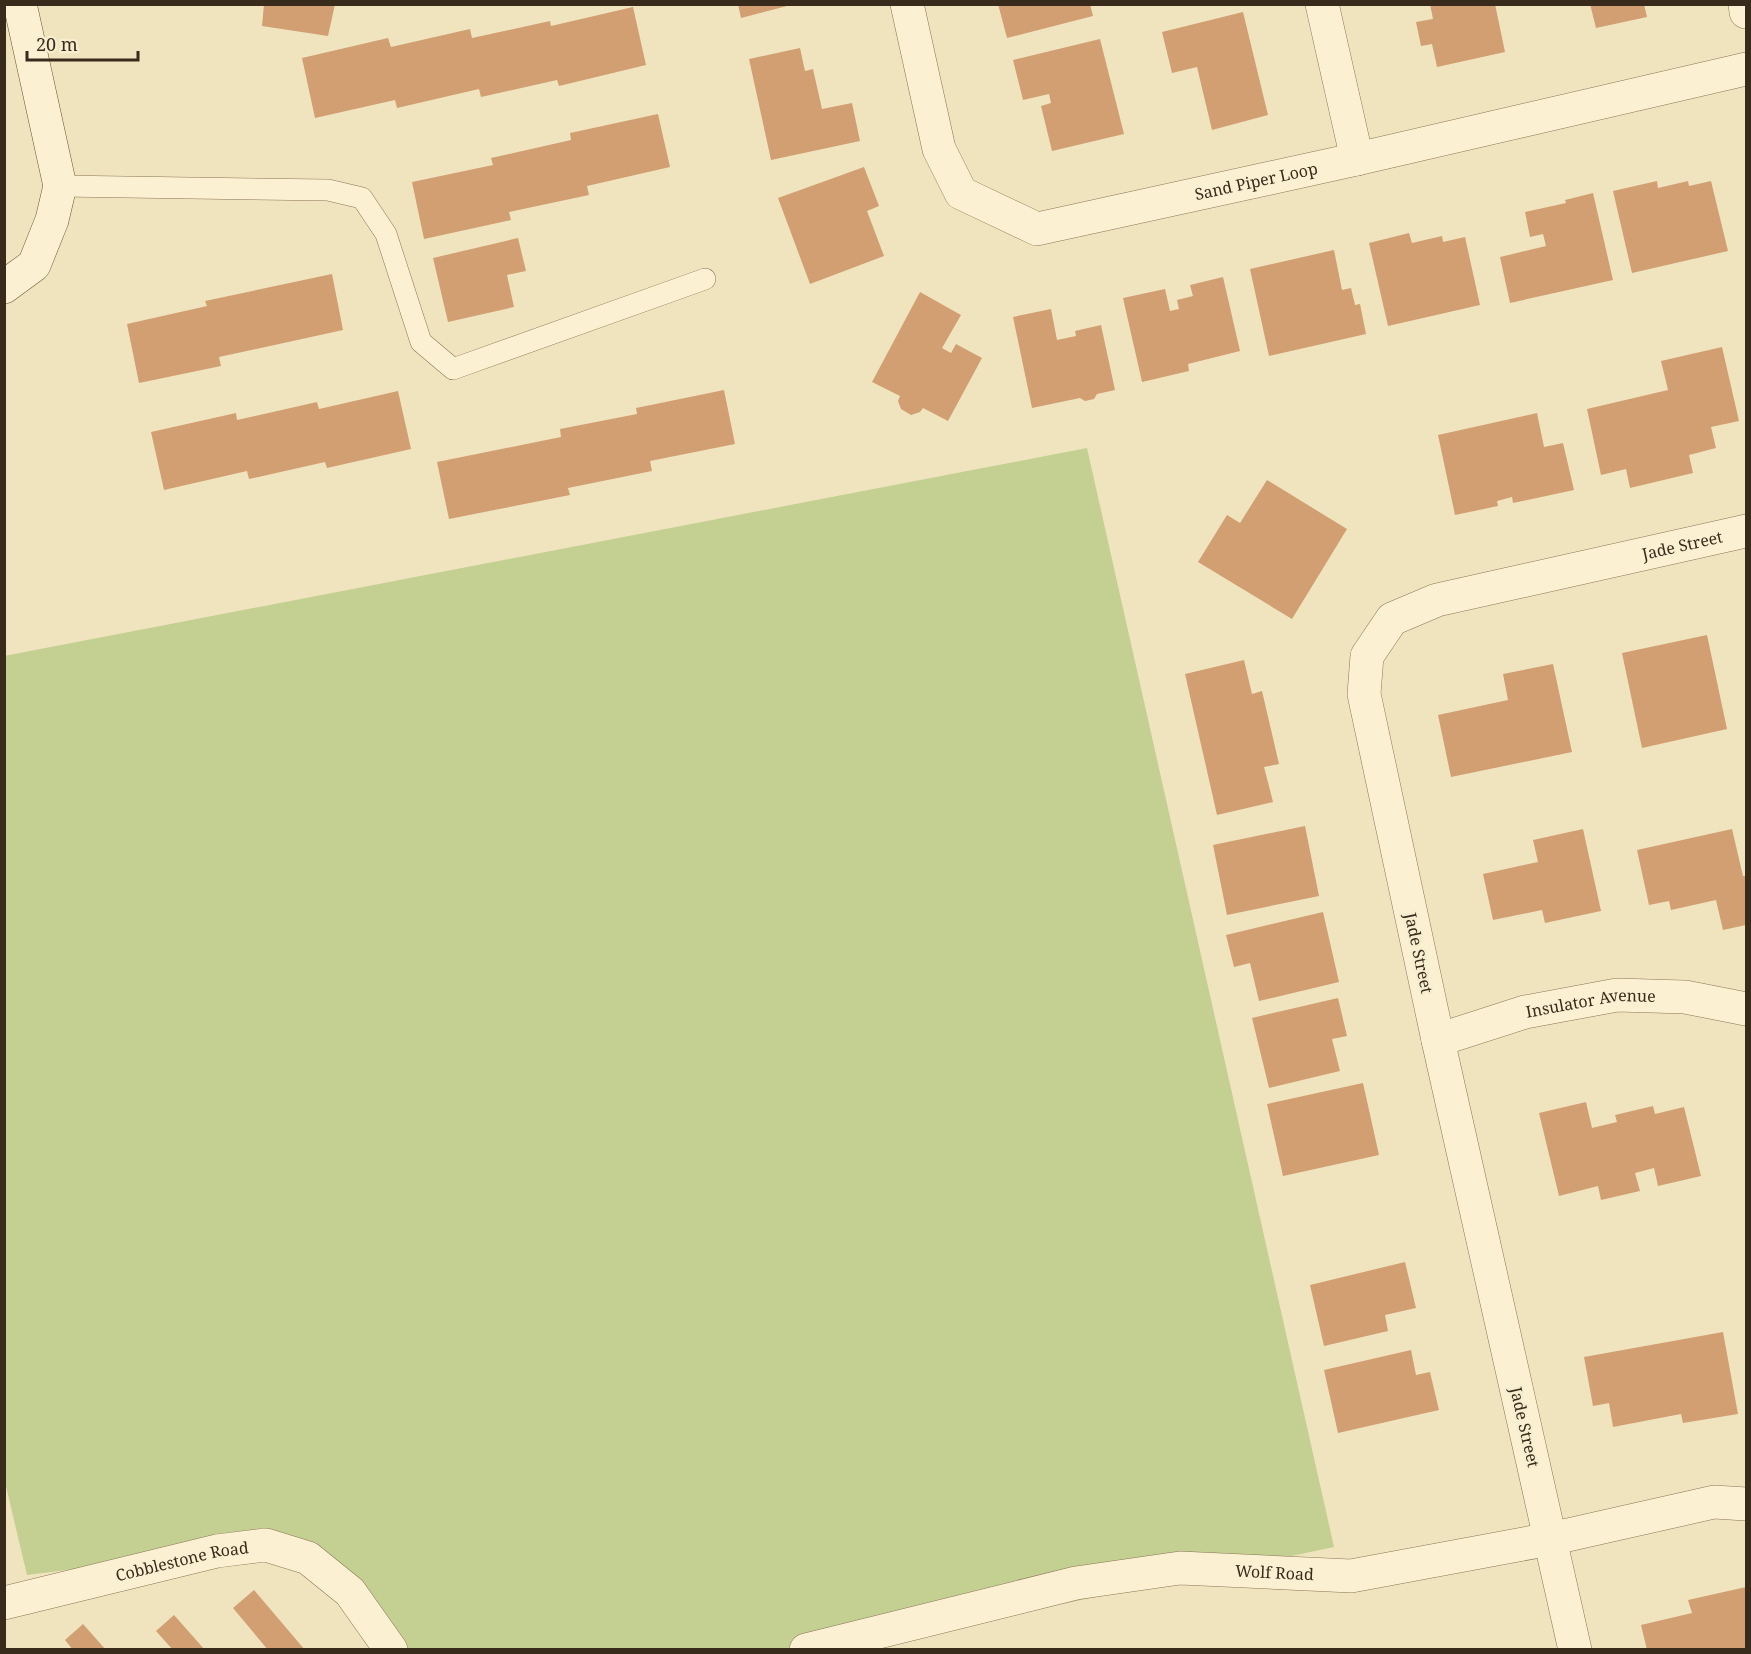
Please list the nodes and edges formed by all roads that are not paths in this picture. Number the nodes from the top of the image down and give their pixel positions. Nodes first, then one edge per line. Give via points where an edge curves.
1 (20, 4) edge
2 (907, 4) edge
3 (1322, 4) edge
4 (1745, 4) edge
5 (1746, 12) edge
6 (1746, 69) edge
7 (1357, 159) junction
8 (60, 186) junction
9 (705, 279) dead end
10 (4, 287) edge
11 (1746, 531) edge
12 (1746, 1009) edge
13 (1438, 1040) junction
14 (1746, 1504) edge
15 (1550, 1539) junction
16 (5, 1600) edge
17 (391, 1650) edge
18 (806, 1650) edge
19 (1575, 1650) edge

1 - 8 street
2 - 7 street, Sand Piper Loop via 939,149 961,193 1037,229
3 - 7 street
4 - 5 street
6 - 7 street, Sand Piper Loop
8 - 9 lane via 328,190 362,198 386,234 421,342 453,369
8 - 10 street via 52,220 34,265
11 - 13 street, Jade Street via 1437,600 1392,619 1367,656 1364,694
12 - 13 street, Insulator Avenue via 1685,997 1617,995 1525,1012
13 - 15 street, Jade Street
14 - 15 street, Wolf Road via 1714,1502
15 - 18 street, Wolf Road via 1351,1576 1180,1568 1076,1583
15 - 19 street, Jade Street
16 - 17 street, Cobblestone Road via 217,1551 266,1545 308,1558 350,1592

